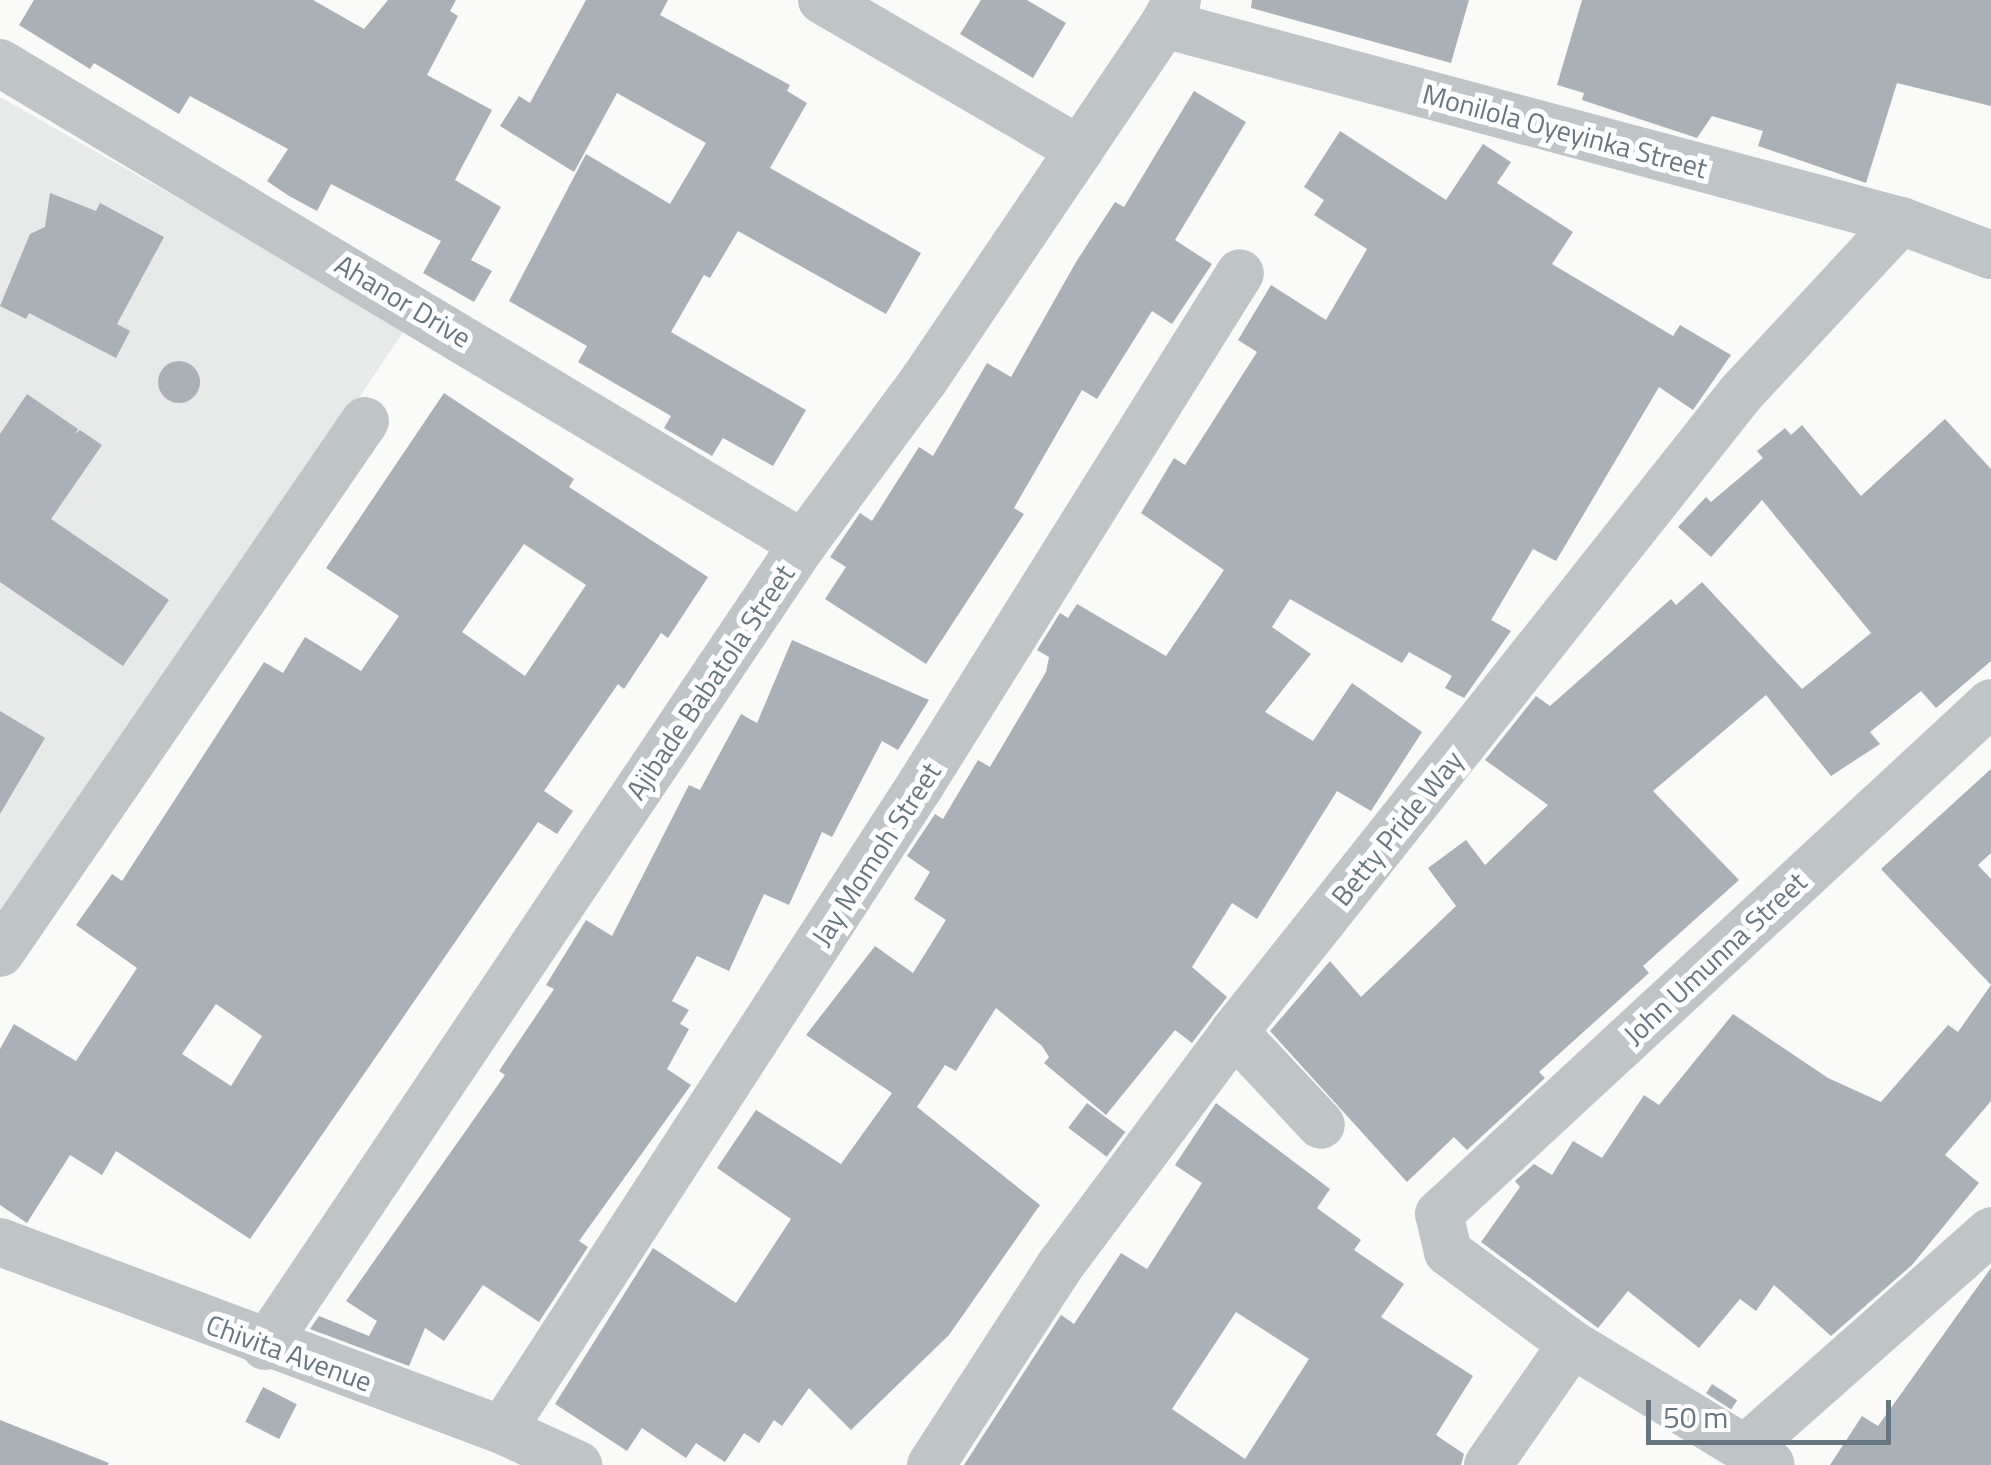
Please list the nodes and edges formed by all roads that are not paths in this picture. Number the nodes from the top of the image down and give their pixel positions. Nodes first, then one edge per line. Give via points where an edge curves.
1 (822, 0) edge
2 (1170, 12) edge
3 (0, 63) edge
4 (1080, 150) junction
5 (1901, 221) junction
6 (1991, 255) edge
7 (1240, 272) dead end
8 (365, 421) dead end
9 (802, 544) junction
10 (1991, 703) edge
11 (0, 953) edge
12 (1234, 1032) junction
13 (1320, 1125) dead end
14 (1991, 1230) edge
15 (0, 1242) edge
16 (1572, 1344) junction
17 (264, 1346) junction
18 (502, 1430) junction
19 (1759, 1457) edge
20 (578, 1465) edge
21 (931, 1465) edge
22 (1488, 1465) edge

1 - 4 street
2 - 4 street, Ajibade Babatola Street
2 - 5 street, Monilola Oyeyinka Street
3 - 9 street, Ahanor Drive
4 - 9 street, Ajibade Babatola Street
5 - 6 street, Monilola Oyeyinka Street
5 - 12 street, Betty Pride Way via 1742,393
7 - 18 street, Jay Momoh Street via 922,784
8 - 11 street
9 - 17 street, Ajibade Babatola Street
10 - 16 street, John Umunna Street via 1439,1214 1448,1252
12 - 13 street
12 - 21 street, Betty Pride Way via 1059,1267
14 - 19 street
15 - 17 street, Chivita Avenue
16 - 19 street
16 - 22 street
17 - 18 street, Chivita Avenue
18 - 20 street, Chivita Avenue

